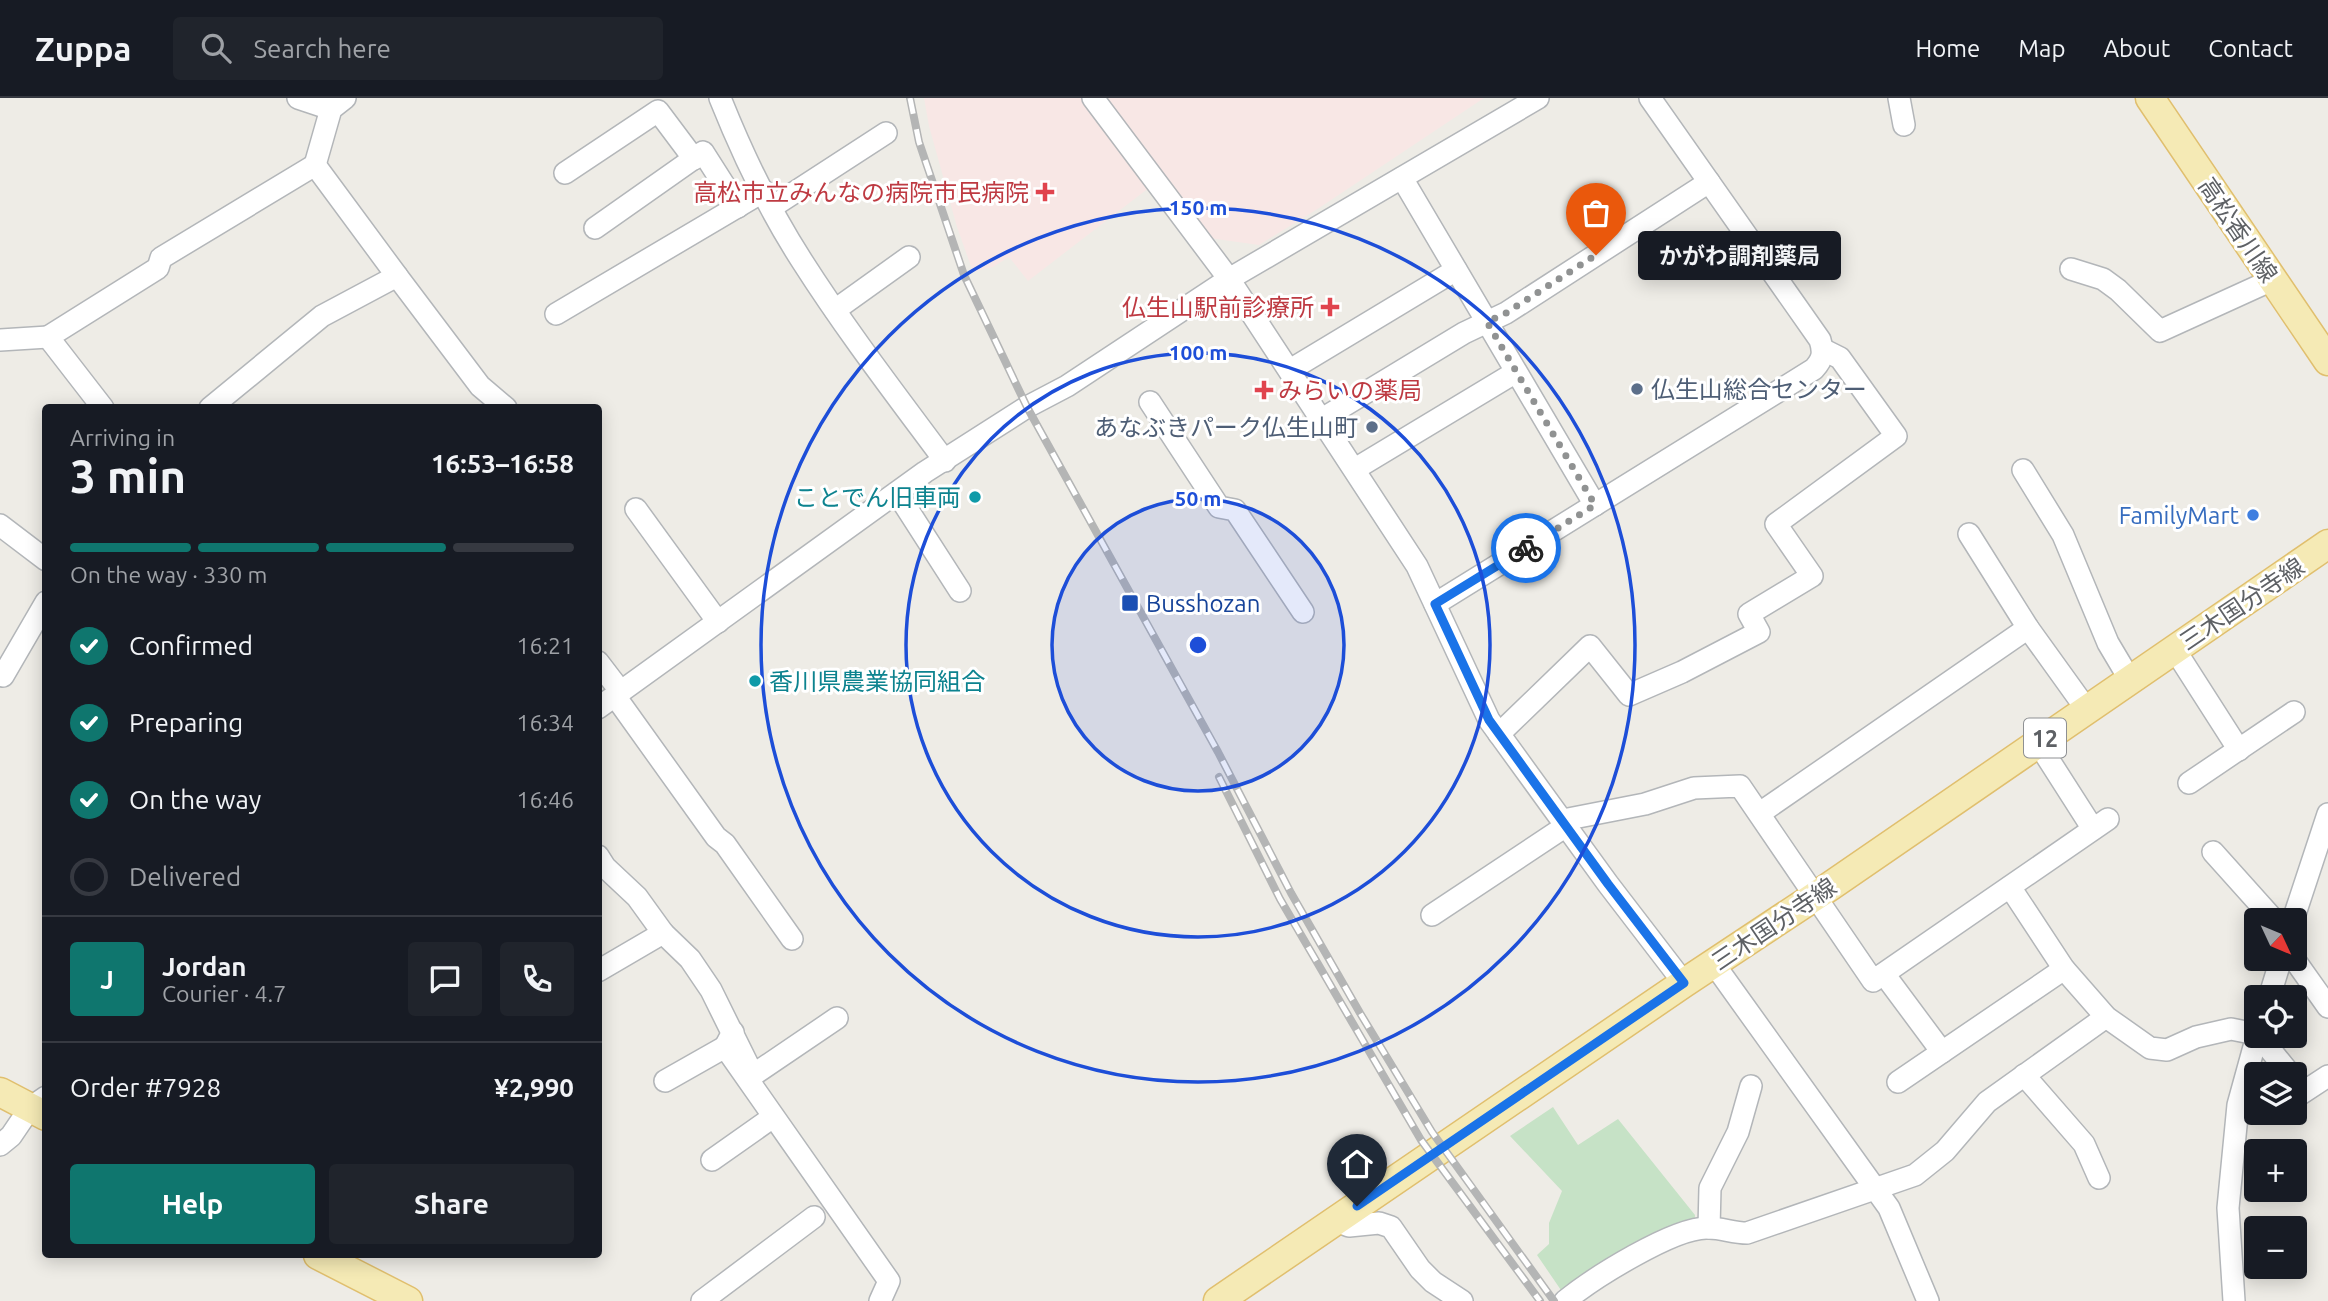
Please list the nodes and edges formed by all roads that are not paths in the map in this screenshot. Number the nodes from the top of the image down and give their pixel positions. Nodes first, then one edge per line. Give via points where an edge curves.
1 (298, 98) edge
2 (720, 98) edge
3 (1093, 98) edge
4 (1538, 98) edge
5 (1650, 98) edge
6 (1899, 98) edge
7 (2150, 98) edge
8 (338, 103) edge
9 (1904, 125) dead end
10 (886, 133) dead end
11 (694, 159) junction
12 (315, 165) junction
13 (565, 173) dead end
14 (1402, 178) junction
15 (1709, 182) junction
16 (768, 199) junction
17 (738, 207) junction
18 (595, 228) dead end
19 (909, 257) dead end
20 (2071, 269) dead end
21 (1456, 270) junction
22 (397, 276) junction
23 (1229, 279) junction
24 (2272, 280) junction
25 (835, 310) junction
26 (556, 314) dead end
27 (1487, 322) junction
28 (48, 337) junction
29 (0, 340) edge
30 (2325, 349) edge
31 (1824, 350) junction
32 (1290, 370) junction
33 (1516, 372) junction
34 (1150, 402) dead end
35 (100, 404) edge
36 (215, 404) edge
37 (501, 404) edge
38 (1321, 419) junction
39 (945, 461) junction
40 (1354, 469) junction
41 (2023, 470) dead end
42 (897, 493) junction
43 (1595, 505) junction
44 (636, 509) dead end
45 (0, 525) edge
46 (1969, 534) dead end
47 (2328, 544) edge
48 (42, 551) edge
49 (960, 591) dead end
50 (1435, 604) junction
51 (42, 609) edge
52 (1303, 612) dead end
53 (718, 622) junction
54 (2028, 628) junction
55 (2175, 650) junction
56 (602, 673) edge
57 (3, 676) dead end
58 (2130, 680) junction
59 (612, 699) edge
60 (2087, 710) junction
61 (2294, 712) dead end
62 (1499, 734) junction
63 (2038, 743) junction
64 (2239, 750) junction
65 (2189, 783) dead end
66 (1760, 813) junction
67 (2328, 814) edge
68 (1564, 823) junction
69 (2213, 852) dead end
70 (602, 863) edge
71 (2010, 887) junction
72 (1815, 896) junction
73 (2263, 908) edge
74 (2296, 908) edge
75 (1432, 915) dead end
76 (663, 933) junction
77 (792, 939) dead end
78 (1714, 964) junction
79 (602, 969) edge
80 (2064, 969) junction
81 (2303, 971) edge
82 (1884, 974) junction
83 (1684, 983) junction
84 (2326, 1001) edge
85 (2106, 1017) junction
86 (837, 1018) dead end
87 (2244, 1032) edge
88 (729, 1040) junction
89 (2253, 1048) edge
90 (2268, 1048) edge
91 (1942, 1052) junction
92 (2280, 1062) edge
93 (2024, 1075) junction
94 (2328, 1076) edge
95 (665, 1081) dead end
96 (1898, 1082) dead end
97 (1751, 1086) dead end
98 (2307, 1090) edge
99 (0, 1092) edge
100 (40, 1107) edge
101 (773, 1117) junction
102 (0, 1145) edge
103 (712, 1160) dead end
104 (2099, 1178) dead end
105 (1878, 1190) junction
106 (814, 1217) dead end
107 (1336, 1221) junction
108 (1709, 1228) junction
109 (322, 1258) edge
110 (367, 1291) edge
111 (408, 1301) edge
112 (704, 1301) edge
113 (880, 1301) edge
114 (1218, 1301) edge
115 (1462, 1301) edge
116 (1564, 1301) edge
117 (1928, 1301) edge
118 (2234, 1301) edge

1 - 8 street
2 - 16 street
3 - 23 street
4 - 14 street
5 - 15 street
6 - 9 street
7 - 24 main road, 高松香川線
8 - 12 street
10 - 16 street
11 - 13 street via 658,111
11 - 17 street via 703,152
11 - 18 street
12 - 22 street
12 - 28 street via 161,258 158,268
14 - 21 street
14 - 23 street
15 - 27 street
15 - 31 street
16 - 17 street
16 - 25 street
17 - 26 street
19 - 25 street
20 - 24 street via 2103,279 2160,331
21 - 27 street
21 - 32 street
22 - 36 street via 322,316
22 - 37 street via 480,386
23 - 32 street
23 - 39 street
24 - 30 main road, 高松香川線
25 - 39 street
27 - 33 street
27 - 38 street
28 - 29 street
28 - 35 street
31 - 43 street via 1814,369
31 - 62 street via 1840,358 1896,436 1776,524 1812,576 1749,614 1759,632 1629,695 1590,646
32 - 38 street
33 - 40 street
33 - 43 street
34 - 52 street via 1219,508 1235,510
38 - 40 street
39 - 42 street
40 - 50 street via 1417,566
41 - 58 street via 2063,535 2108,643
42 - 49 street
42 - 53 street
43 - 50 street
44 - 53 street
45 - 48 street
46 - 54 street
47 - 55 main road, 三木国分寺線 / 12
50 - 62 street
51 - 57 street
53 - 59 street
54 - 60 street
54 - 66 street
55 - 58 main road, 三木国分寺線 / 12
55 - 64 street
56 - 59 street
58 - 60 main road, 三木国分寺線 / 12
59 - 77 street
60 - 63 main road, 三木国分寺線 / 12
61 - 64 street
62 - 68 street
63 - 71 street via 2101,824
63 - 72 main road, 三木国分寺線 / 12
64 - 65 street
66 - 68 street via 1740,786 1728,786 1694,788
66 - 72 street
67 - 74 street
68 - 75 street
68 - 83 street
69 - 73 street
70 - 76 street via 637,897
71 - 80 street
71 - 82 street
72 - 78 main road, 三木国分寺線 / 12
72 - 82 street via 1873,981
76 - 79 street
76 - 88 street via 690,959 712,990
78 - 83 main road, 三木国分寺線 / 12
78 - 105 street
80 - 85 street
80 - 91 street
81 - 84 street
82 - 91 street
83 - 107 main road, 三木国分寺線 / 12
85 - 87 street via 2150,1048 2166,1050 2196,1037 2231,1029
85 - 93 street
86 - 88 street via 753,1074
88 - 95 street
88 - 101 street
89 - 118 street via 2238,1105 2228,1208
90 - 92 street
91 - 96 street
93 - 104 street via 2084,1144
93 - 105 street via 1987,1102 1932,1163
94 - 98 street
97 - 108 street via 1738,1132 1710,1188
99 - 100 main road
100 - 102 street
101 - 103 street
101 - 113 street via 889,1281
105 - 108 street via 1747,1233
105 - 117 street via 1895,1218
106 - 112 street
107 - 114 main road, 三木国分寺線 / 12
107 - 115 street via 1349,1226 1379,1223 1391,1227 1420,1269
108 - 116 street via 1657,1244
109 - 110 main road
110 - 111 main road

